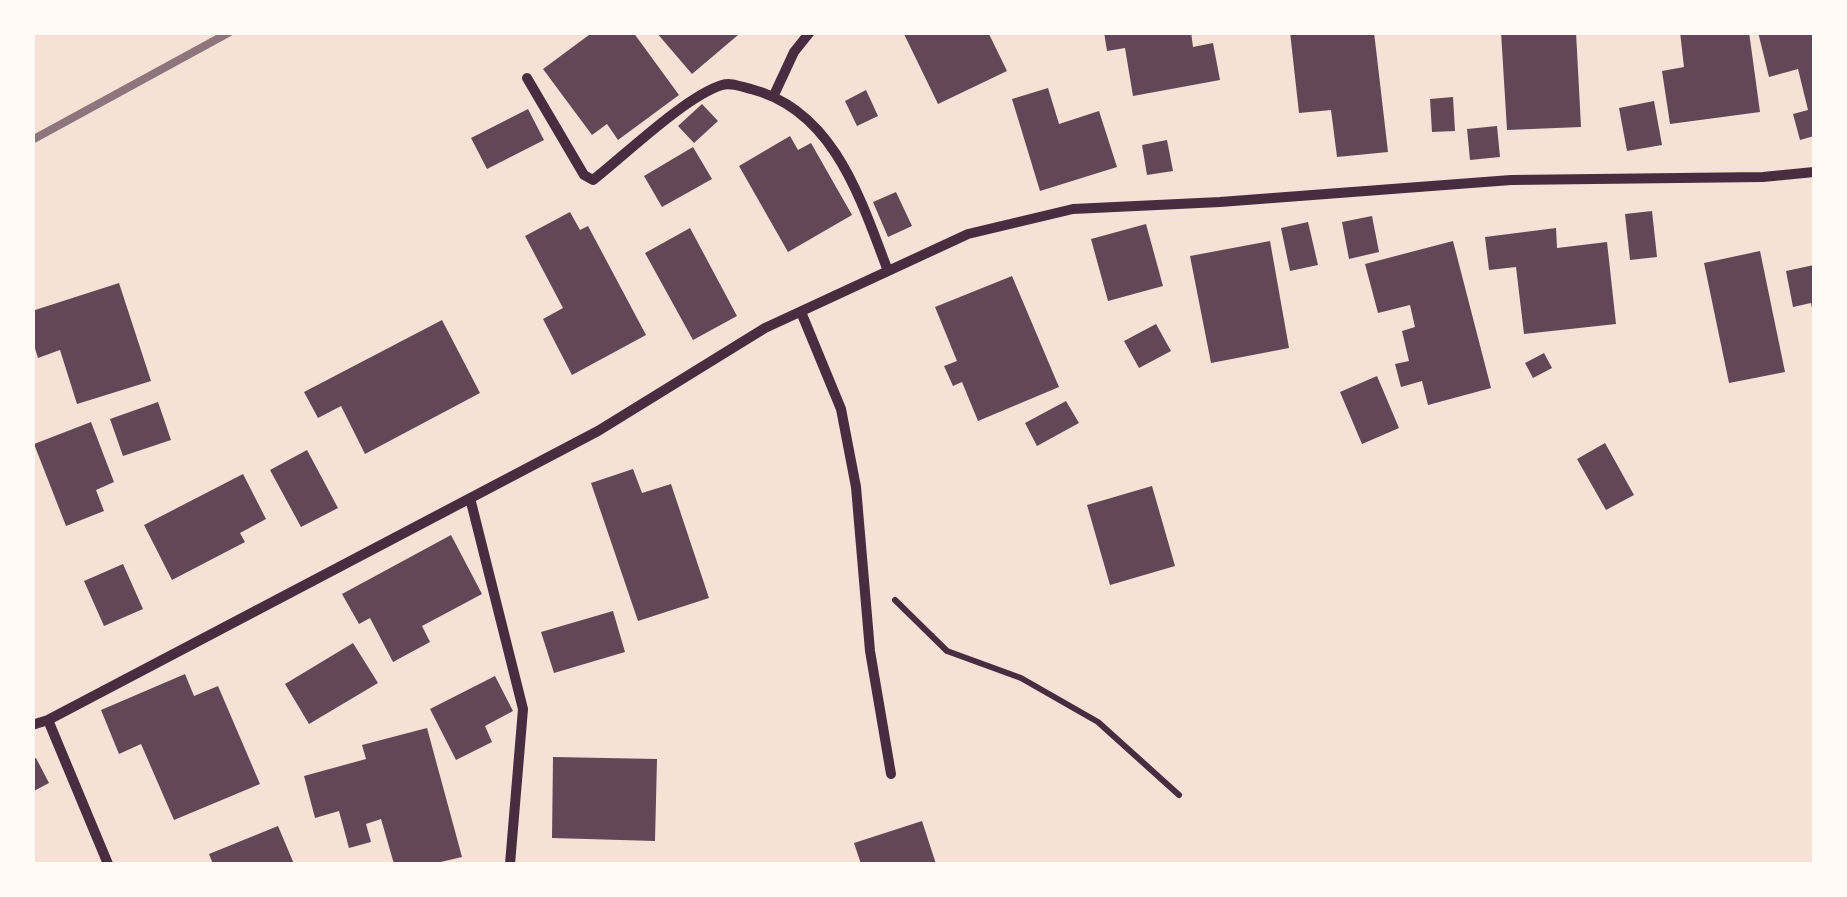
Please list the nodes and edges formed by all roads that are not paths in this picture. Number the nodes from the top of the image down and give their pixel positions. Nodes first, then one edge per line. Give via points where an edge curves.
1 (810, 32) edge
2 (527, 78) dead end
3 (774, 95) junction
4 (1814, 172) edge
5 (888, 271) junction
6 (801, 312) junction
7 (470, 498) junction
8 (48, 720) junction
9 (32, 725) edge
10 (892, 774) dead end
11 (108, 864) edge
12 (510, 864) edge

1 - 3 street
2 - 3 street via 593,180 701,94 727,83
3 - 5 street via 835,151
4 - 5 street via 1511,180 1073,209 968,234
5 - 6 street
6 - 7 street
6 - 10 street via 840,409 856,487 870,651
7 - 8 street
7 - 12 street via 523,708
8 - 9 street
8 - 11 street

